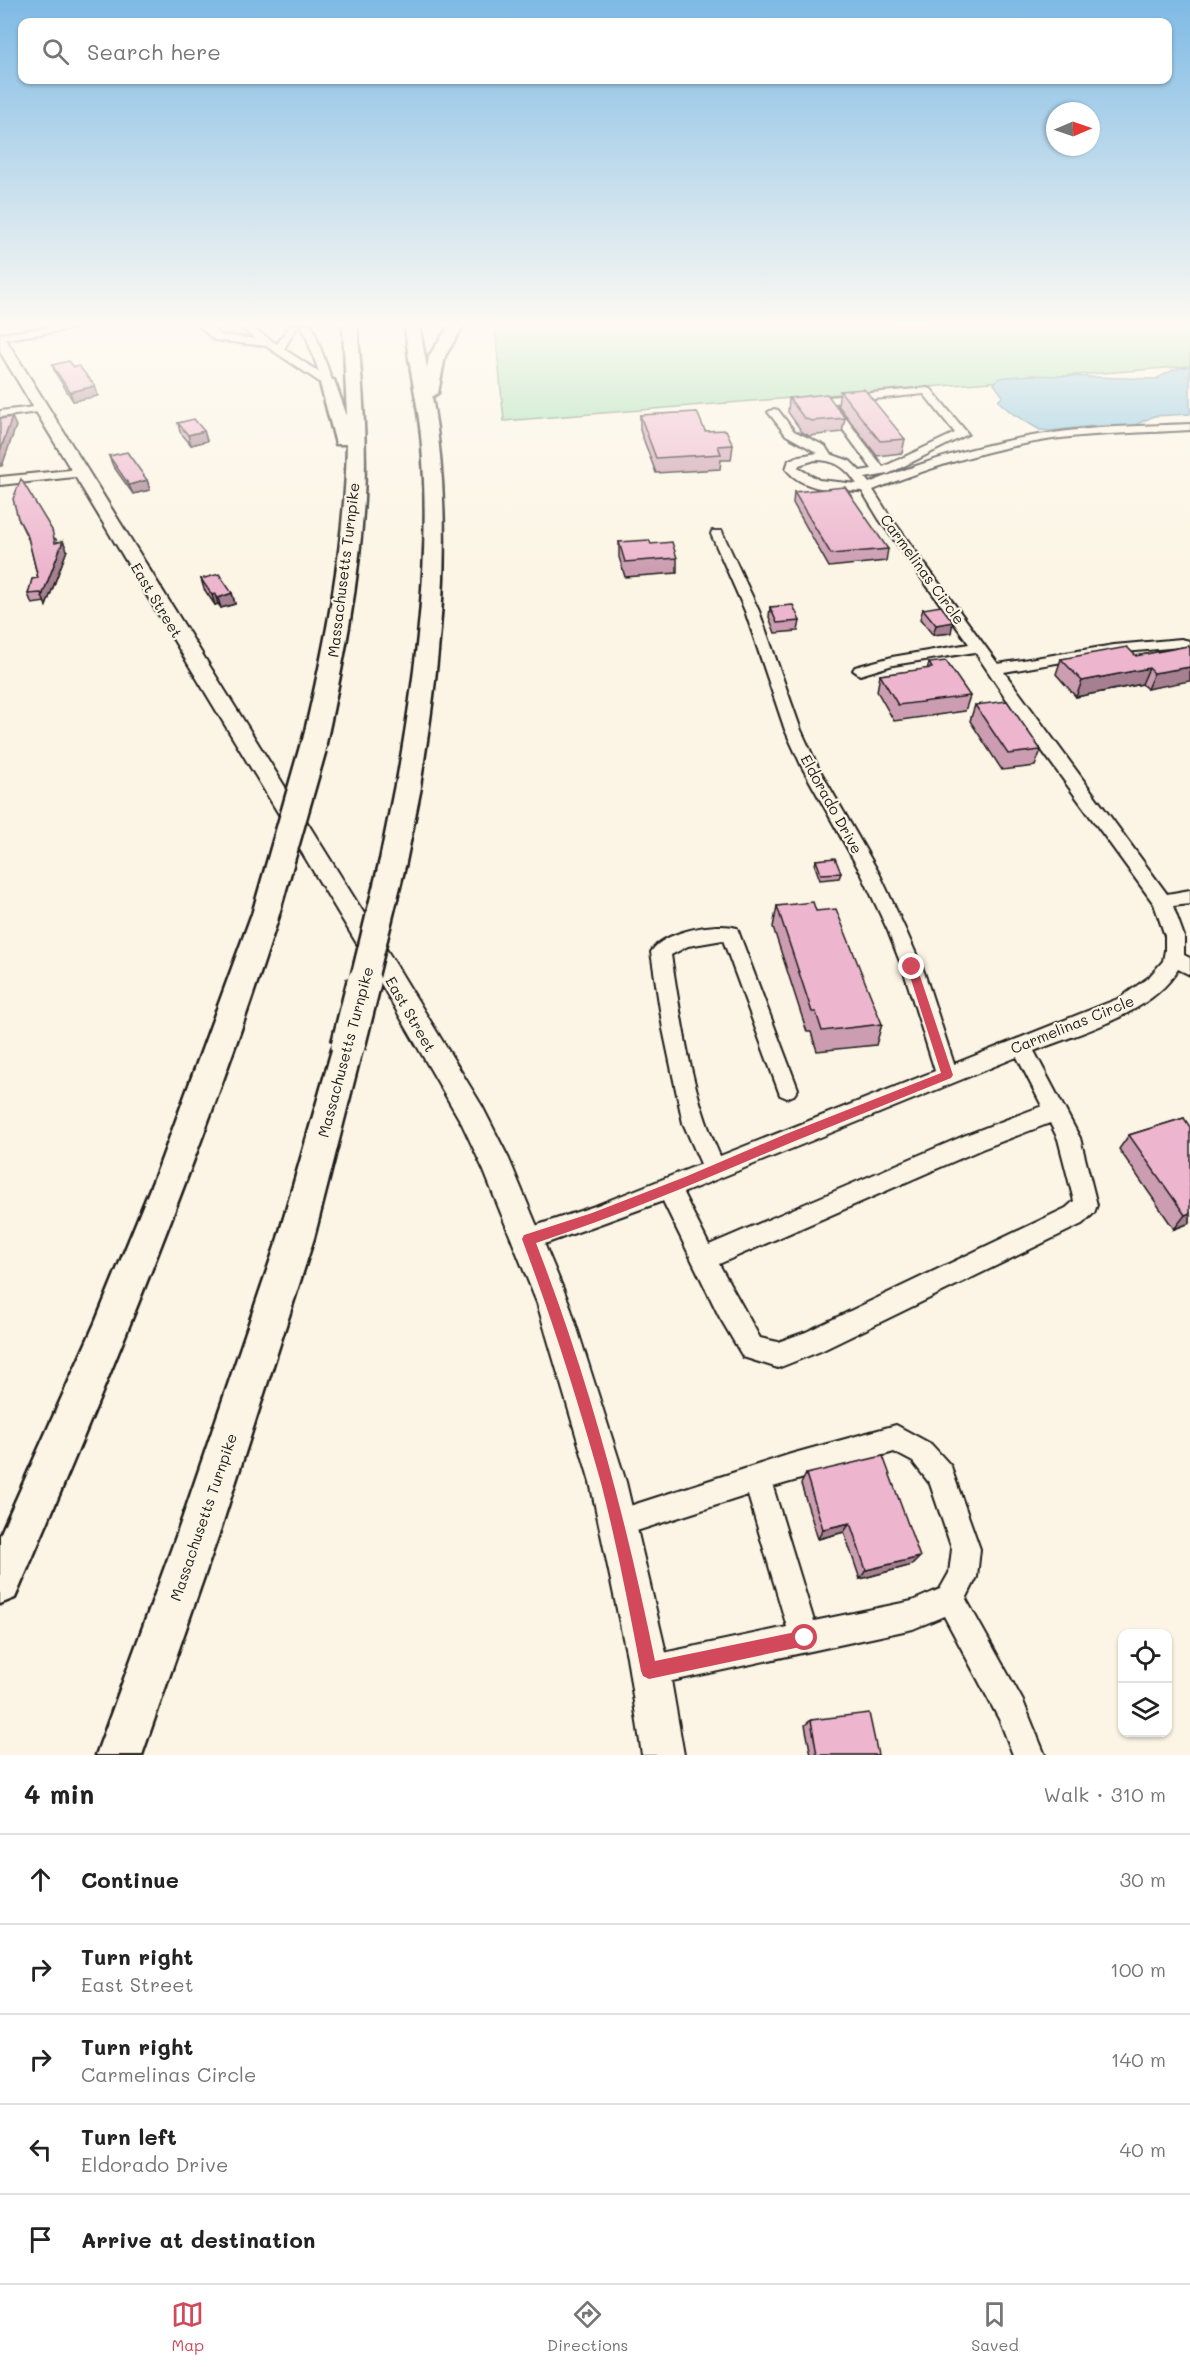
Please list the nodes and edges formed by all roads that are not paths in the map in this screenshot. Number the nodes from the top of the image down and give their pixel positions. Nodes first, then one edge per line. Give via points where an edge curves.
1 (335, 407) edge
2 (354, 407) edge
3 (425, 407) edge
4 (429, 407) edge
5 (831, 407) edge
6 (940, 407) edge
7 (42, 409) joint
8 (774, 412) dead end
9 (0, 414) edge
10 (427, 418) junction
11 (1190, 427) edge
12 (826, 456) junction
13 (880, 472) junction
14 (80, 473) junction
15 (0, 482) edge
16 (862, 482) junction
17 (351, 534) junction
18 (717, 534) dead end
19 (1190, 646) edge
20 (980, 647) junction
21 (995, 669) junction
22 (860, 670) dead end
23 (1190, 897) edge
24 (1162, 901) junction
25 (1182, 962) edge
26 (1021, 1045) junction
27 (947, 1075) junction
28 (787, 1089) dead end
29 (1055, 1111) junction
30 (715, 1170) junction
31 (669, 1189) junction
32 (528, 1239) junction
33 (704, 1260) junction
34 (757, 1479) junction
35 (618, 1523) junction
36 (0, 1583) edge
37 (950, 1599) junction
38 (805, 1638) junction
39 (649, 1671) junction
40 (119, 1755) edge
41 (663, 1755) edge
42 (1029, 1755) edge

1 - 17 highway
2 - 17 highway, Massachusetts Turnpike via 356,462
3 - 10 highway, Massachusetts Turnpike
4 - 10 highway
5 - 13 street
6 - 13 street via 962,434
7 - 9 street
7 - 14 main road, East Street
8 - 12 street, Carmelinas Circle via 790,433 821,448
10 - 40 highway, Massachusetts Turnpike, bridge via 434,530 426,663 393,861 296,1238 199,1531
11 - 16 street via 1032,439
12 - 16 street, Carmelinas Circle via 840,458
12 - 16 street via 803,458 792,469 808,480
13 - 16 street
14 - 15 street
14 - 32 main road, East Street via 472,1115
16 - 20 street, Carmelinas Circle
17 - 36 highway, Massachusetts Turnpike, bridge via 339,624 313,748 242,985 183,1146 49,1474
18 - 27 street, Eldorado Drive via 752,611 810,768 871,875 897,931
19 - 21 street via 1180,643 1114,649
20 - 21 street, Carmelinas Circle
20 - 22 street
21 - 24 street, Carmelinas Circle
23 - 24 street
24 - 25 street, Carmelinas Circle
25 - 26 street, Carmelinas Circle via 1127,1004
26 - 27 street, Carmelinas Circle
26 - 29 street
27 - 30 street, Carmelinas Circle
28 - 30 street via 730,933 666,946 661,952 694,1123
29 - 33 street via 974,1142
29 - 33 street via 1076,1161 1086,1205 1074,1216 812,1342 778,1355 752,1348
30 - 31 street, Carmelinas Circle
31 - 32 street, Carmelinas Circle
31 - 33 street
32 - 35 main road, East Street via 572,1361
34 - 35 street
34 - 37 street via 896,1438 922,1453 941,1476 966,1549 963,1577
34 - 38 street
35 - 39 main road, East Street
37 - 38 street via 913,1615
37 - 42 street via 1012,1712
38 - 39 street
39 - 41 main road, East Street

